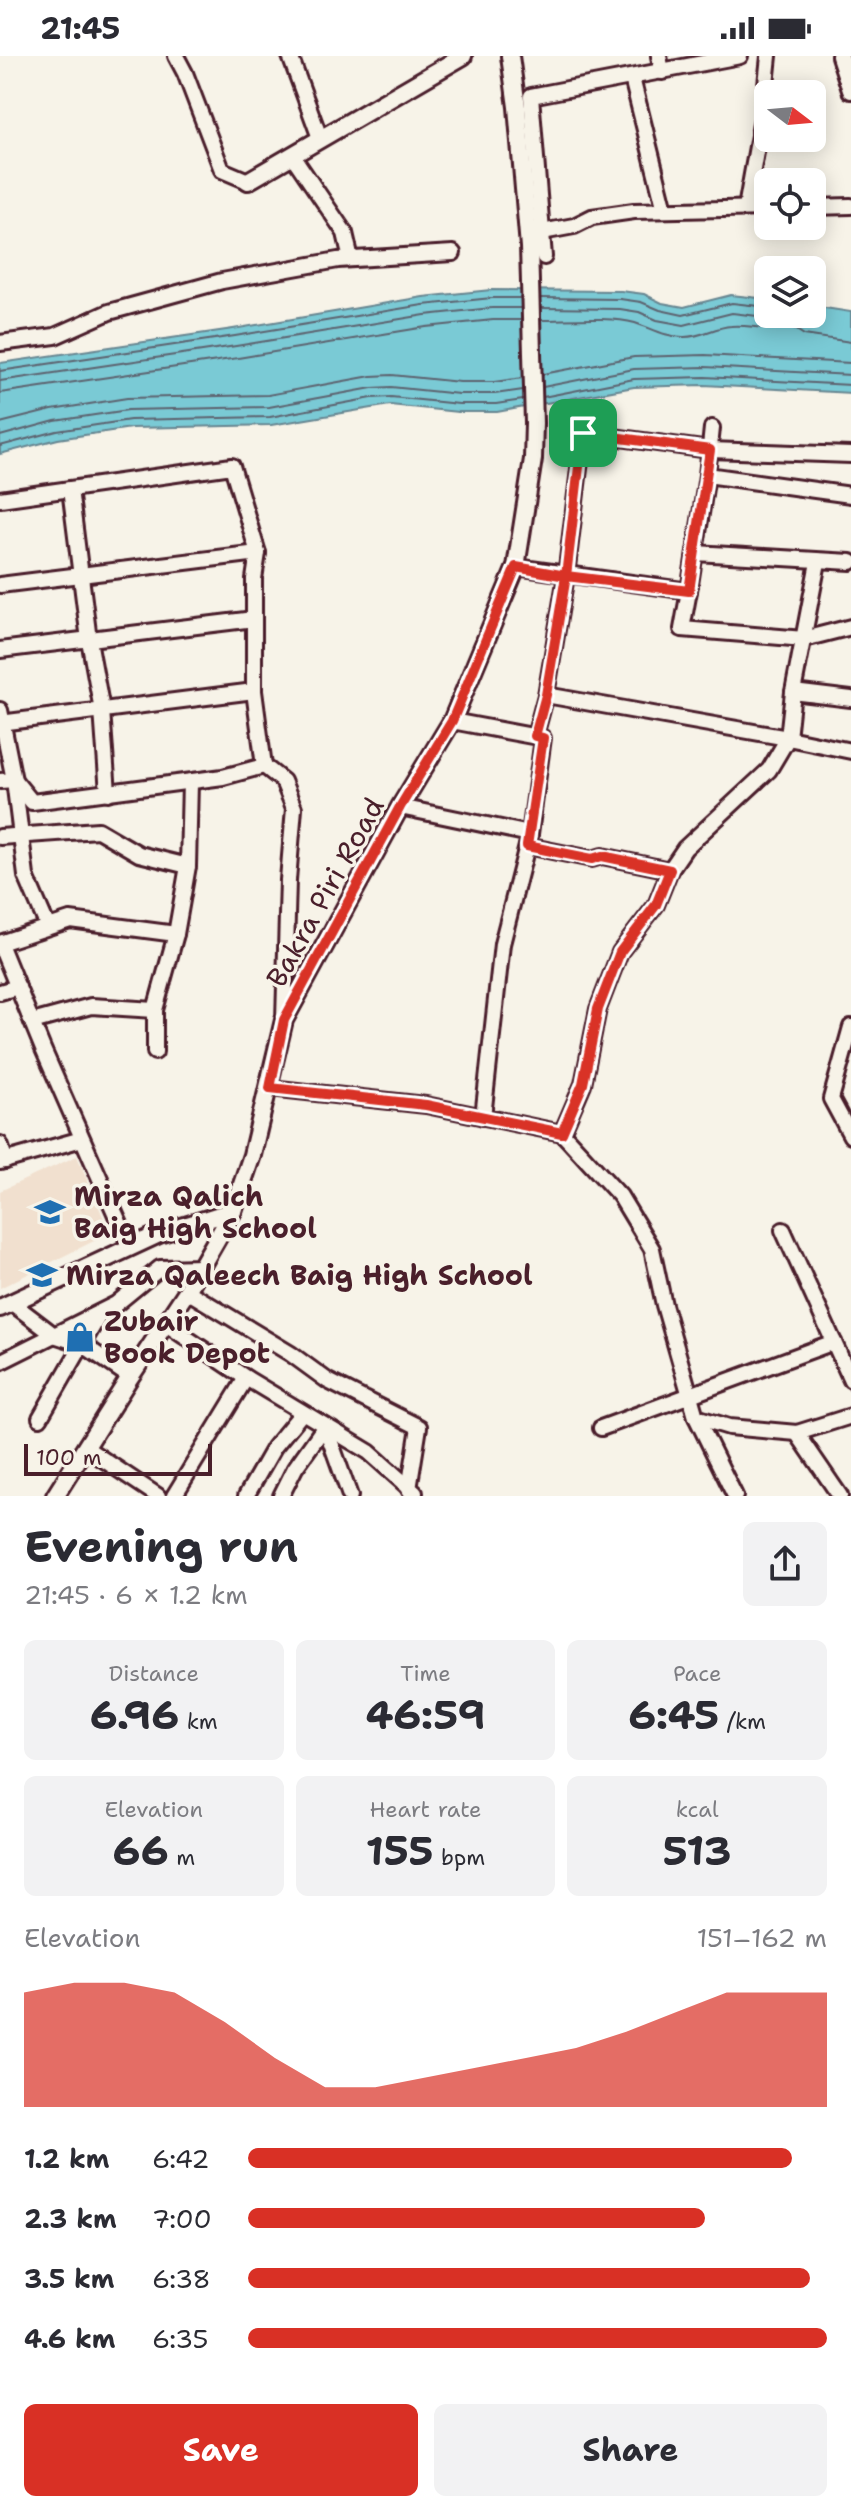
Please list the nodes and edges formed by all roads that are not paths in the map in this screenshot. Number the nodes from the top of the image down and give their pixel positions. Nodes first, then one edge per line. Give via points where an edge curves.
1 (176, 56) edge
2 (290, 56) edge
3 (463, 56) edge
4 (510, 56) edge
5 (659, 56) edge
6 (740, 56) edge
7 (769, 56) edge
8 (840, 56) edge
9 (662, 72) junction
10 (632, 78) junction
11 (851, 90) edge
12 (320, 138) junction
13 (292, 155) junction
14 (248, 181) joint
15 (851, 206) edge
16 (826, 207) edge
17 (746, 208) junction
18 (754, 208) edge
19 (665, 210) junction
20 (542, 232) junction
21 (453, 253) dead end
22 (544, 257) dead end
23 (351, 259) junction
24 (0, 343) edge
25 (586, 411) dead end
26 (712, 428) dead end
27 (583, 433) junction
28 (710, 450) junction
29 (851, 455) edge
30 (707, 475) junction
31 (70, 489) junction
32 (851, 495) edge
33 (0, 499) edge
34 (258, 553) junction
35 (695, 553) junction
36 (818, 562) junction
37 (851, 562) edge
38 (516, 567) junction
39 (82, 574) junction
40 (566, 576) junction
41 (0, 585) edge
42 (689, 591) junction
43 (254, 619) junction
44 (851, 627) edge
45 (804, 639) junction
46 (89, 640) junction
47 (0, 650) edge
48 (254, 691) junction
49 (793, 692) junction
50 (546, 695) junction
51 (851, 699) edge
52 (0, 710) edge
53 (102, 710) junction
54 (452, 721) junction
55 (0, 722) edge
56 (535, 736) junction
57 (788, 738) junction
58 (851, 751) edge
59 (264, 766) junction
60 (7, 781) edge
61 (190, 782) junction
62 (108, 793) junction
63 (400, 807) junction
64 (19, 836) junction
65 (0, 837) edge
66 (528, 840) junction
67 (188, 866) junction
68 (670, 870) junction
69 (48, 927) junction
70 (176, 934) junction
71 (0, 943) edge
72 (18, 987) junction
73 (0, 992) edge
74 (155, 1010) junction
75 (284, 1020) junction
76 (32, 1022) junction
77 (851, 1031) edge
78 (155, 1052) dead end
79 (847, 1056) edge
80 (270, 1088) junction
81 (483, 1117) junction
82 (562, 1133) junction
83 (851, 1136) edge
84 (82, 1139) junction
85 (0, 1144) edge
86 (3, 1161) edge
87 (233, 1211) junction
88 (783, 1230) dead end
89 (130, 1247) junction
90 (201, 1267) junction
91 (187, 1291) junction
92 (6, 1305) edge
93 (101, 1311) junction
94 (166, 1324) junction
95 (54, 1335) junction
96 (834, 1342) junction
97 (82, 1344) junction
98 (0, 1362) edge
99 (130, 1377) junction
100 (246, 1378) junction
101 (851, 1380) edge
102 (690, 1395) junction
103 (302, 1413) junction
104 (851, 1416) edge
105 (696, 1417) junction
106 (40, 1418) dead end
107 (325, 1426) junction
108 (601, 1428) dead end
109 (797, 1433) junction
110 (86, 1448) junction
111 (410, 1494) edge
112 (55, 1496) edge
113 (158, 1496) edge
114 (174, 1496) edge
115 (246, 1496) edge
116 (281, 1496) edge
117 (350, 1496) edge
118 (734, 1496) edge
119 (840, 1496) edge

1 - 14 street via 222,170
2 - 12 street
3 - 12 street
4 - 38 street, Bakra Piri Road via 529,275 534,423
5 - 9 street
6 - 9 street
7 - 17 street
8 - 11 street
9 - 10 street
10 - 19 street
10 - 20 street via 531,96
12 - 13 street
13 - 14 street
13 - 23 street via 345,233
15 - 16 street
17 - 18 street
17 - 19 street
19 - 20 street via 592,217
20 - 22 street
21 - 23 street
23 - 24 street via 222,281 109,312 55,336
25 - 27 street
26 - 28 street
27 - 28 street
27 - 40 street
28 - 29 street
28 - 30 street
30 - 32 street
30 - 35 street
31 - 33 street
31 - 34 street via 232,466
31 - 39 street
34 - 39 street
34 - 43 street
35 - 36 street
35 - 42 street
36 - 37 street
36 - 45 street
38 - 40 street
38 - 54 street, Bakra Piri Road
39 - 41 street
39 - 46 street
40 - 42 street
40 - 50 street
42 - 45 street via 682,629
43 - 46 street
43 - 48 street
44 - 45 street
45 - 49 street
46 - 47 street
46 - 53 street
48 - 53 street
48 - 59 street
49 - 51 street
49 - 57 street
50 - 56 street
50 - 57 street
52 - 55 street
53 - 55 street
53 - 62 street
54 - 56 street
54 - 63 street, Bakra Piri Road
55 - 60 street
56 - 66 street via 543,738
57 - 58 street
57 - 68 street via 769,770 685,848
59 - 61 street
59 - 75 street via 283,781 294,808
60 - 62 street via 32,802
60 - 64 street
61 - 62 street
61 - 67 street
63 - 66 street
63 - 75 street, Bakra Piri Road
64 - 65 street
64 - 67 street via 98,830 139,854
64 - 69 street via 26,876
66 - 68 street via 592,859 602,856
66 - 81 street via 502,944
67 - 70 street
68 - 82 street via 656,905 620,952 598,1009 583,1084
69 - 70 street via 70,920
69 - 71 street
70 - 74 street
71 - 72 street
72 - 73 street
72 - 76 street
74 - 76 street via 91,1006
74 - 78 street
75 - 80 street, Bakra Piri Road
76 - 84 street
77 - 79 street
79 - 83 street via 831,1099
80 - 81 street via 426,1105
80 - 87 street, Bakra Piri Road
81 - 82 street
82 - 102 street via 620,1196 652,1249
84 - 86 street
84 - 89 street
85 - 86 street
87 - 89 street
87 - 90 street, Bakra Piri Road
88 - 96 street
89 - 92 street
90 - 91 street, Bakra Piri Road
90 - 93 street via 160,1268
91 - 94 street, Bakra Piri Road
91 - 111 street via 328,1381 419,1427
92 - 95 street
93 - 95 street
93 - 97 street
94 - 99 street, Bakra Piri Road
94 - 100 street
95 - 97 street
95 - 98 street
96 - 101 street
96 - 102 street
97 - 99 street
97 - 106 street
99 - 110 street, Bakra Piri Road
100 - 103 street
100 - 114 street
102 - 105 street
102 - 108 street
103 - 107 street
103 - 115 street via 274,1447
104 - 109 street
105 - 109 street via 729,1427
105 - 118 street
107 - 111 street via 369,1452
107 - 116 street
107 - 117 street
109 - 119 street
110 - 112 street, Bakra Piri Road
110 - 113 street

